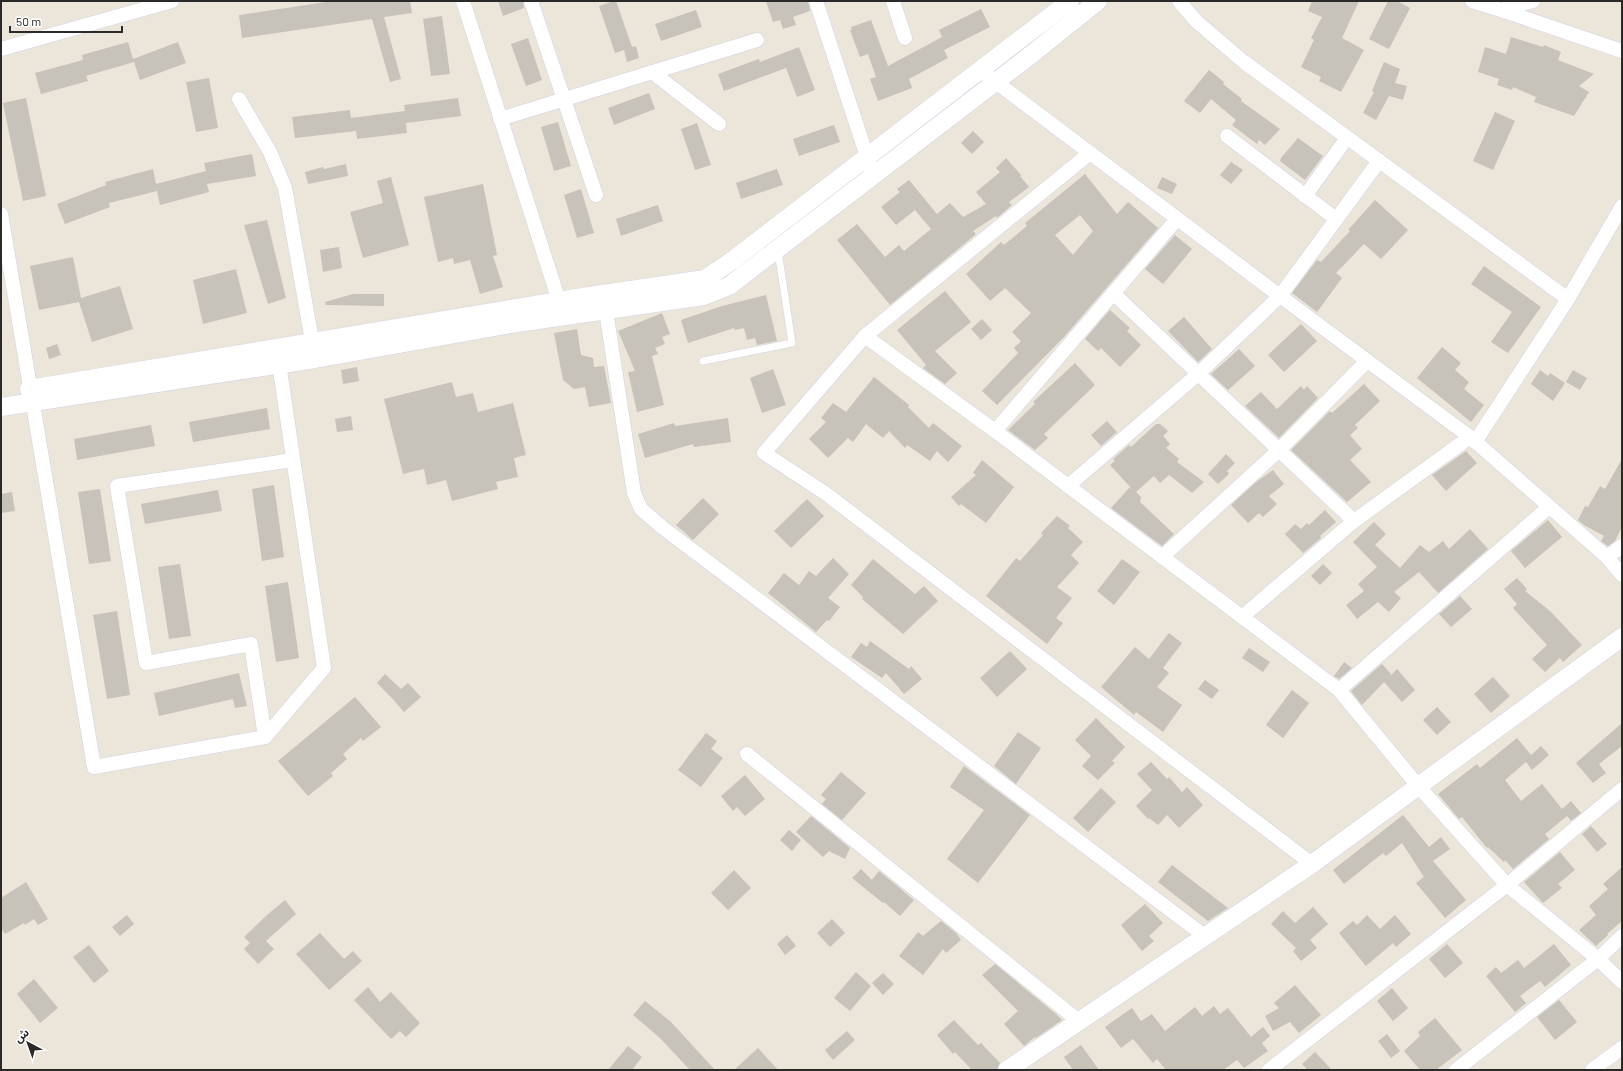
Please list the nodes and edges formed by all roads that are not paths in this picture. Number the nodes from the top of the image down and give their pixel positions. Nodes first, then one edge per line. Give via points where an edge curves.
1 (172, 1) edge
2 (463, 1) edge
3 (531, 1) edge
4 (816, 1) edge
5 (893, 1) edge
6 (1070, 1) edge
7 (1098, 1) edge
8 (1179, 1) edge
9 (1472, 1) edge
10 (1533, 1) edge
11 (1501, 10) junction
12 (905, 38) dead end
13 (757, 40) dead end
14 (1, 49) edge
15 (1622, 51) edge
16 (980, 70) junction
17 (652, 72) junction
18 (996, 82) junction
19 (239, 99) dead end
20 (563, 99) junction
21 (500, 119) junction
22 (719, 124) dead end
23 (1228, 136) dead end
24 (1347, 138) junction
25 (1090, 153) junction
26 (867, 157) junction
27 (1379, 161) junction
28 (873, 175) junction
29 (596, 195) dead end
30 (1305, 196) junction
31 (1622, 206) edge
32 (1, 214) edge
33 (1177, 219) junction
34 (1336, 219) junction
35 (778, 248) junction
36 (1113, 293) junction
37 (1280, 296) junction
38 (1568, 299) junction
39 (560, 309) junction
40 (606, 311) junction
41 (865, 336) junction
42 (314, 350) junction
43 (703, 361) dead end
44 (1367, 361) junction
45 (280, 363) junction
46 (1198, 374) junction
47 (31, 396) junction
48 (1, 407) edge
49 (995, 431) junction
50 (1473, 440) junction
51 (1279, 450) junction
52 (293, 460) junction
53 (1068, 486) junction
54 (1549, 507) junction
55 (1354, 521) junction
56 (1622, 546) edge
57 (1162, 557) junction
58 (1607, 557) junction
59 (1622, 575) edge
60 (1242, 617) junction
61 (1622, 637) edge
62 (1339, 690) junction
63 (265, 736) junction
64 (747, 754) dead end
65 (1419, 787) junction
66 (1622, 789) edge
67 (1312, 864) junction
68 (1507, 885) junction
69 (1206, 936) junction
70 (1622, 936) edge
71 (1598, 959) junction
72 (1622, 982) edge
73 (1080, 1022) junction
74 (1622, 1048) edge
75 (1007, 1070) edge
76 (1269, 1070) edge
77 (1456, 1070) edge
78 (1592, 1070) edge

1 - 14 street
2 - 21 street
3 - 20 street
4 - 26 street
5 - 12 street
6 - 16 street
7 - 18 street
8 - 24 street via 1196,21 1244,62
9 - 11 street
10 - 11 street
11 - 15 street
13 - 17 street
16 - 18 street
16 - 26 street
17 - 20 street
17 - 22 street
18 - 25 street
18 - 28 street
19 - 42 street via 270,152 285,188
20 - 21 street
20 - 29 street
21 - 39 street
23 - 30 street
24 - 27 street
24 - 30 street
25 - 33 street
25 - 41 street
26 - 28 street
26 - 39 street via 733,260 705,278
27 - 34 street
27 - 38 street
28 - 35 street
30 - 34 street
31 - 38 street
32 - 47 street
33 - 36 street
33 - 37 street
34 - 37 street
35 - 40 street via 729,286 704,296
35 - 43 lane via 792,343
36 - 46 street
36 - 49 street
37 - 44 street
37 - 46 street
38 - 50 street
39 - 40 street
39 - 42 street via 510,324
40 - 69 street via 634,493 641,509
41 - 49 street
41 - 67 street via 764,453 825,493
42 - 45 street
42 - 47 street
44 - 50 street
44 - 51 street
45 - 47 street
45 - 52 street
46 - 51 street
46 - 53 street
47 - 48 street
47 - 63 street via 94,767
49 - 53 street
50 - 54 street
50 - 55 street
51 - 55 street
51 - 57 street
52 - 63 street via 324,668
52 - 63 street via 117,486 146,663 251,644
53 - 57 street
54 - 58 street
54 - 62 street
55 - 60 street
56 - 58 street
57 - 60 street
58 - 59 street
60 - 62 street
61 - 65 street
62 - 65 street
64 - 73 street
65 - 67 street
65 - 68 street
66 - 68 street
67 - 69 street
68 - 71 street
68 - 76 street
69 - 73 street
70 - 71 street
71 - 72 street
71 - 77 street
73 - 75 street
74 - 78 street

